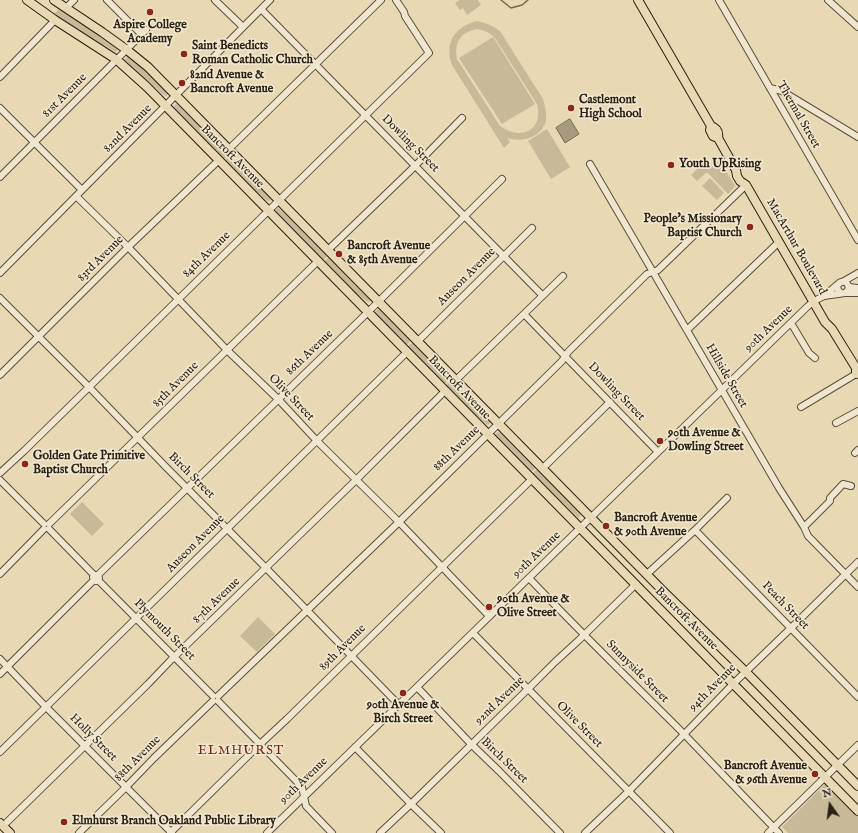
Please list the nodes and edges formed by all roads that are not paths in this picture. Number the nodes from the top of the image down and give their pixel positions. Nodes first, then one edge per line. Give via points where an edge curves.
1 (27, 0) edge
2 (54, 0) edge
3 (74, 0) edge
4 (107, 0) edge
5 (215, 0) edge
6 (270, 0) edge
7 (381, 0) edge
8 (396, 0) edge
9 (638, 0) edge
10 (719, 0) edge
11 (828, 0) edge
12 (66, 8) junction
13 (261, 9) junction
14 (55, 20) junction
15 (858, 27) edge
16 (243, 28) junction
17 (127, 50) junction
18 (117, 60) junction
19 (316, 64) junction
20 (0, 77) edge
21 (770, 88) junction
22 (176, 96) junction
23 (166, 106) junction
24 (0, 108) edge
25 (365, 115) junction
26 (462, 118) dead end
27 (858, 137) edge
28 (34, 142) junction
29 (229, 149) junction
30 (219, 160) junction
31 (590, 164) dead end
32 (416, 165) junction
33 (0, 177) edge
34 (502, 179) dead end
35 (746, 186) junction
36 (82, 190) junction
37 (76, 196) junction
38 (279, 200) junction
39 (268, 211) junction
40 (464, 216) junction
41 (532, 228) dead end
42 (858, 240) edge
43 (779, 242) junction
44 (128, 247) junction
45 (328, 250) junction
46 (504, 256) junction
47 (318, 261) junction
48 (653, 272) junction
49 (0, 273) edge
50 (858, 273) edge
51 (563, 276) dead end
52 (841, 282) junction
53 (849, 286) junction
54 (858, 288) edge
55 (843, 293) junction
56 (858, 293) edge
57 (542, 295) junction
58 (824, 296) junction
59 (0, 298) edge
60 (178, 299) junction
61 (378, 301) junction
62 (814, 301) junction
63 (368, 312) junction
64 (524, 314) junction
65 (791, 323) junction
66 (687, 330) junction
67 (39, 337) junction
68 (418, 341) junction
69 (227, 350) junction
70 (407, 352) junction
71 (565, 356) junction
72 (815, 358) dead end
73 (0, 375) edge
74 (857, 376) edge
75 (456, 380) junction
76 (89, 387) junction
77 (721, 390) junction
78 (445, 391) junction
79 (278, 399) junction
80 (610, 402) junction
81 (801, 407) dead end
82 (858, 411) edge
83 (836, 423) dead end
84 (499, 424) junction
85 (488, 434) junction
86 (138, 438) junction
87 (317, 441) junction
88 (658, 452) junction
89 (543, 468) junction
90 (0, 473) edge
91 (532, 479) junction
92 (0, 480) edge
93 (356, 480) junction
94 (851, 486) dead end
95 (187, 488) junction
96 (727, 498) dead end
97 (591, 517) junction
98 (399, 522) junction
99 (47, 527) junction
100 (580, 528) junction
101 (804, 528) junction
102 (227, 529) junction
103 (695, 530) junction
104 (858, 562) edge
105 (442, 567) junction
106 (266, 568) junction
107 (0, 574) edge
108 (647, 574) junction
109 (846, 574) junction
110 (96, 578) junction
111 (529, 578) junction
112 (636, 584) junction
113 (858, 587) edge
114 (307, 611) junction
115 (489, 616) junction
116 (136, 618) junction
117 (791, 628) junction
118 (473, 632) junction
119 (584, 635) junction
120 (352, 655) junction
121 (174, 657) junction
122 (0, 658) edge
123 (8, 666) junction
124 (745, 671) junction
125 (0, 674) edge
126 (733, 684) junction
127 (417, 687) junction
128 (528, 689) junction
129 (858, 697) edge
130 (216, 699) junction
131 (398, 705) junction
132 (46, 707) junction
133 (684, 733) junction
134 (260, 744) junction
135 (471, 744) junction
136 (85, 745) junction
137 (858, 745) edge
138 (355, 747) junction
139 (0, 752) edge
140 (837, 765) junction
141 (825, 777) junction
142 (858, 786) edge
143 (126, 787) junction
144 (628, 790) junction
145 (304, 796) junction
146 (411, 804) junction
147 (858, 811) edge
148 (1, 824) edge
149 (774, 827) junction
150 (10, 833) edge
151 (79, 833) edge
152 (171, 833) edge
153 (267, 833) edge
154 (332, 833) edge
155 (380, 833) edge
156 (441, 833) edge
157 (560, 833) edge
158 (585, 833) edge
159 (670, 833) edge
160 (768, 833) edge
161 (779, 833) edge

1 - 14 main road, Bancroft Avenue
2 - 12 main road, Bancroft Avenue
3 - 12 street
4 - 17 street, 81st Avenue via 144,32
5 - 16 street
6 - 13 street, 82nd Avenue
7 - 19 street
8 - 25 street, 84th Avenue via 429,53
9 - 35 main road, MacArthur Boulevard via 711,126 715,127 718,138 736,170 742,173
10 - 21 street, Thermal Street
11 - 15 street
12 - 17 main road, Bancroft Avenue
13 - 16 street, 82nd Avenue
13 - 19 street, Dowling Street
14 - 18 main road, Bancroft Avenue
14 - 20 street
16 - 22 street, 82nd Avenue
17 - 18 street, 81st Avenue
17 - 22 main road, Bancroft Avenue
18 - 23 main road, Bancroft Avenue
18 - 28 street, 81st Avenue
19 - 25 street, Dowling Street
19 - 29 street
21 - 27 street via 782,91
21 - 42 street, Thermal Street
22 - 23 street, 82nd Avenue
22 - 29 main road, Bancroft Avenue
23 - 30 main road, Bancroft Avenue
23 - 36 street, 82nd Avenue
24 - 28 street
25 - 32 street, Dowling Street
25 - 38 street, 84th Avenue
26 - 32 street
28 - 33 street, 81st Avenue
28 - 36 street
29 - 38 main road, Bancroft Avenue
30 - 39 main road, Bancroft Avenue
30 - 44 street, 83rd Avenue
31 - 48 street, Hillside Street
32 - 40 street, Dowling Street
32 - 45 street
34 - 40 street, 86th Avenue
35 - 43 main road, MacArthur Boulevard
35 - 48 street, 88th Avenue
36 - 37 street, 82nd Avenue
37 - 44 street, Olive Street
37 - 49 street, 82nd Avenue
38 - 39 street, 84th Avenue
38 - 45 main road, Bancroft Avenue
39 - 47 main road, Bancroft Avenue
39 - 60 street, 84th Avenue
40 - 46 street, Dowling Street
40 - 61 street, 86th Avenue
41 - 46 street, Auseon Avenue
43 - 62 main road, MacArthur Boulevard
43 - 66 street
44 - 60 street, Olive Street
44 - 67 street, 83rd Avenue
45 - 61 main road, Bancroft Avenue
46 - 57 street, Dowling Street
46 - 68 street, Auseon Avenue
47 - 63 main road, Bancroft Avenue
47 - 69 street, 85th Avenue
48 - 66 street, Hillside Street
48 - 71 street, 88th Avenue via 647,274
50 - 52 street, 90th Avenue
51 - 57 street
52 - 53 street
52 - 55 street via 837,288
52 - 58 street, 90th Avenue
53 - 54 street
53 - 55 street
55 - 56 street, 90th Avenue
55 - 58 street, 90th Avenue
57 - 64 street
58 - 62 street, 90th Avenue
59 - 67 street, Birch Street
60 - 69 street, Olive Street
60 - 76 street, 84th Avenue
61 - 63 street, 86th Avenue
61 - 68 main road, Bancroft Avenue
62 - 65 street, 90th Avenue
62 - 74 main road, MacArthur Boulevard via 856,368
63 - 70 main road, Bancroft Avenue
63 - 79 street, 86th Avenue
64 - 71 street, Dowling Street
64 - 75 street
65 - 72 street
65 - 77 street, 90th Avenue
66 - 77 street, Hillside Street
67 - 73 street, 83rd Avenue
67 - 76 street, Birch Street
68 - 75 main road, Bancroft Avenue
69 - 79 street, Olive Street
69 - 86 street, 85th Avenue
70 - 78 main road, Bancroft Avenue
70 - 87 street, Auseon Avenue
71 - 80 street, Dowling Street
71 - 84 street, 88th Avenue
74 - 81 street
75 - 84 main road, Bancroft Avenue
76 - 86 street, Birch Street
76 - 90 street, 84th Avenue
77 - 88 street, 90th Avenue
77 - 101 street, Hillside Street
78 - 85 main road, Bancroft Avenue
78 - 93 street, 87th Avenue
79 - 87 street, Olive Street
79 - 95 street, 86th Avenue
80 - 88 street, Dowling Street
80 - 89 street
82 - 83 street
84 - 85 street, 88th Avenue
84 - 89 main road, Bancroft Avenue
85 - 91 main road, Bancroft Avenue
85 - 98 street, 88th Avenue
86 - 95 street, Birch Street
86 - 99 street, 85th Avenue
87 - 93 street, Olive Street
87 - 102 street, Auseon Avenue
88 - 97 street, 90th Avenue
89 - 97 main road, Bancroft Avenue
91 - 100 main road, Bancroft Avenue
91 - 105 street, 89th Avenue
92 - 99 street, Plymouth Street
93 - 98 street, Olive Street
93 - 106 street, 87th Avenue
94 - 101 street via 843,484
95 - 102 street, Birch Street
95 - 110 street, 86th Avenue
96 - 103 street
97 - 100 street, 90th Avenue
97 - 108 main road, Bancroft Avenue
98 - 105 street, Olive Street
98 - 114 street, 88th Avenue
99 - 107 street, 85th Avenue
99 - 110 street, Plymouth Street
100 - 111 street, 90th Avenue
100 - 112 main road, Bancroft Avenue
101 - 109 street, Hillside Street via 808,536
102 - 106 street, Birch Street
102 - 116 street, Auseon Avenue
103 - 108 street
103 - 117 street, Peach Street
104 - 109 street, 94th Avenue
105 - 115 street, Olive Street
105 - 120 street, 89th Avenue
106 - 114 street, Birch Street
106 - 121 street, 87th Avenue
108 - 124 main road, Bancroft Avenue
109 - 113 street, Hillside Street
109 - 117 street, 94th Avenue
110 - 116 street, Plymouth Street
110 - 123 street, 86th Avenue
111 - 115 street, 90th Avenue
111 - 119 street, Sunnyside Street
112 - 119 street, 92nd Avenue
112 - 126 main road, Bancroft Avenue
114 - 120 street, Birch Street
114 - 130 street, 88th Avenue
115 - 118 street, 90th Avenue
116 - 121 street, Plymouth Street
116 - 132 street, Auseon Avenue
117 - 124 street, 94th Avenue
117 - 129 street, Peach Street
118 - 127 street, 90th Avenue
118 - 128 street, Olive Street
119 - 128 street, 92nd Avenue
119 - 133 street, Sunnyside Street
120 - 131 street, Birch Street
120 - 134 street, 89th Avenue
121 - 130 street, Plymouth Street
121 - 136 street, 87th Avenue
122 - 123 street, Holly Street
123 - 125 street, 86th Avenue
123 - 132 street, Holly Street
124 - 126 street, 94th Avenue
124 - 140 main road, Bancroft Avenue
126 - 133 street, 94th Avenue
126 - 141 main road, Bancroft Avenue
127 - 131 street, 90th Avenue
127 - 135 street, Birch Street
128 - 135 street, 92nd Avenue
128 - 144 street, Olive Street
130 - 134 street, Plymouth Street
130 - 143 street, 88th Avenue
131 - 138 street, 90th Avenue
132 - 136 street, Holly Street
132 - 139 street, Auseon Avenue
133 - 144 street, 94th Avenue
133 - 149 street, Sunnyside Street
134 - 145 street, Plymouth Street via 302,787
134 - 152 street, 89th Avenue
135 - 146 street, 92nd Avenue
135 - 157 street, Birch Street
136 - 143 street, Holly Street
136 - 148 street, 87th Avenue
137 - 140 street
138 - 145 street, 90th Avenue
138 - 146 street
140 - 141 street
140 - 142 main road, Bancroft Avenue
141 - 147 main road, Bancroft Avenue
141 - 149 street
143 - 151 street, 88th Avenue
143 - 152 street, Holly Street
144 - 158 street, 94th Avenue
144 - 159 street, Olive Street
145 - 153 street, 90th Avenue
145 - 154 street, Plymouth Street via 306,806
146 - 155 street, 92nd Avenue
146 - 156 street
148 - 150 main road
149 - 160 street
149 - 161 street, Sunnyside Street

